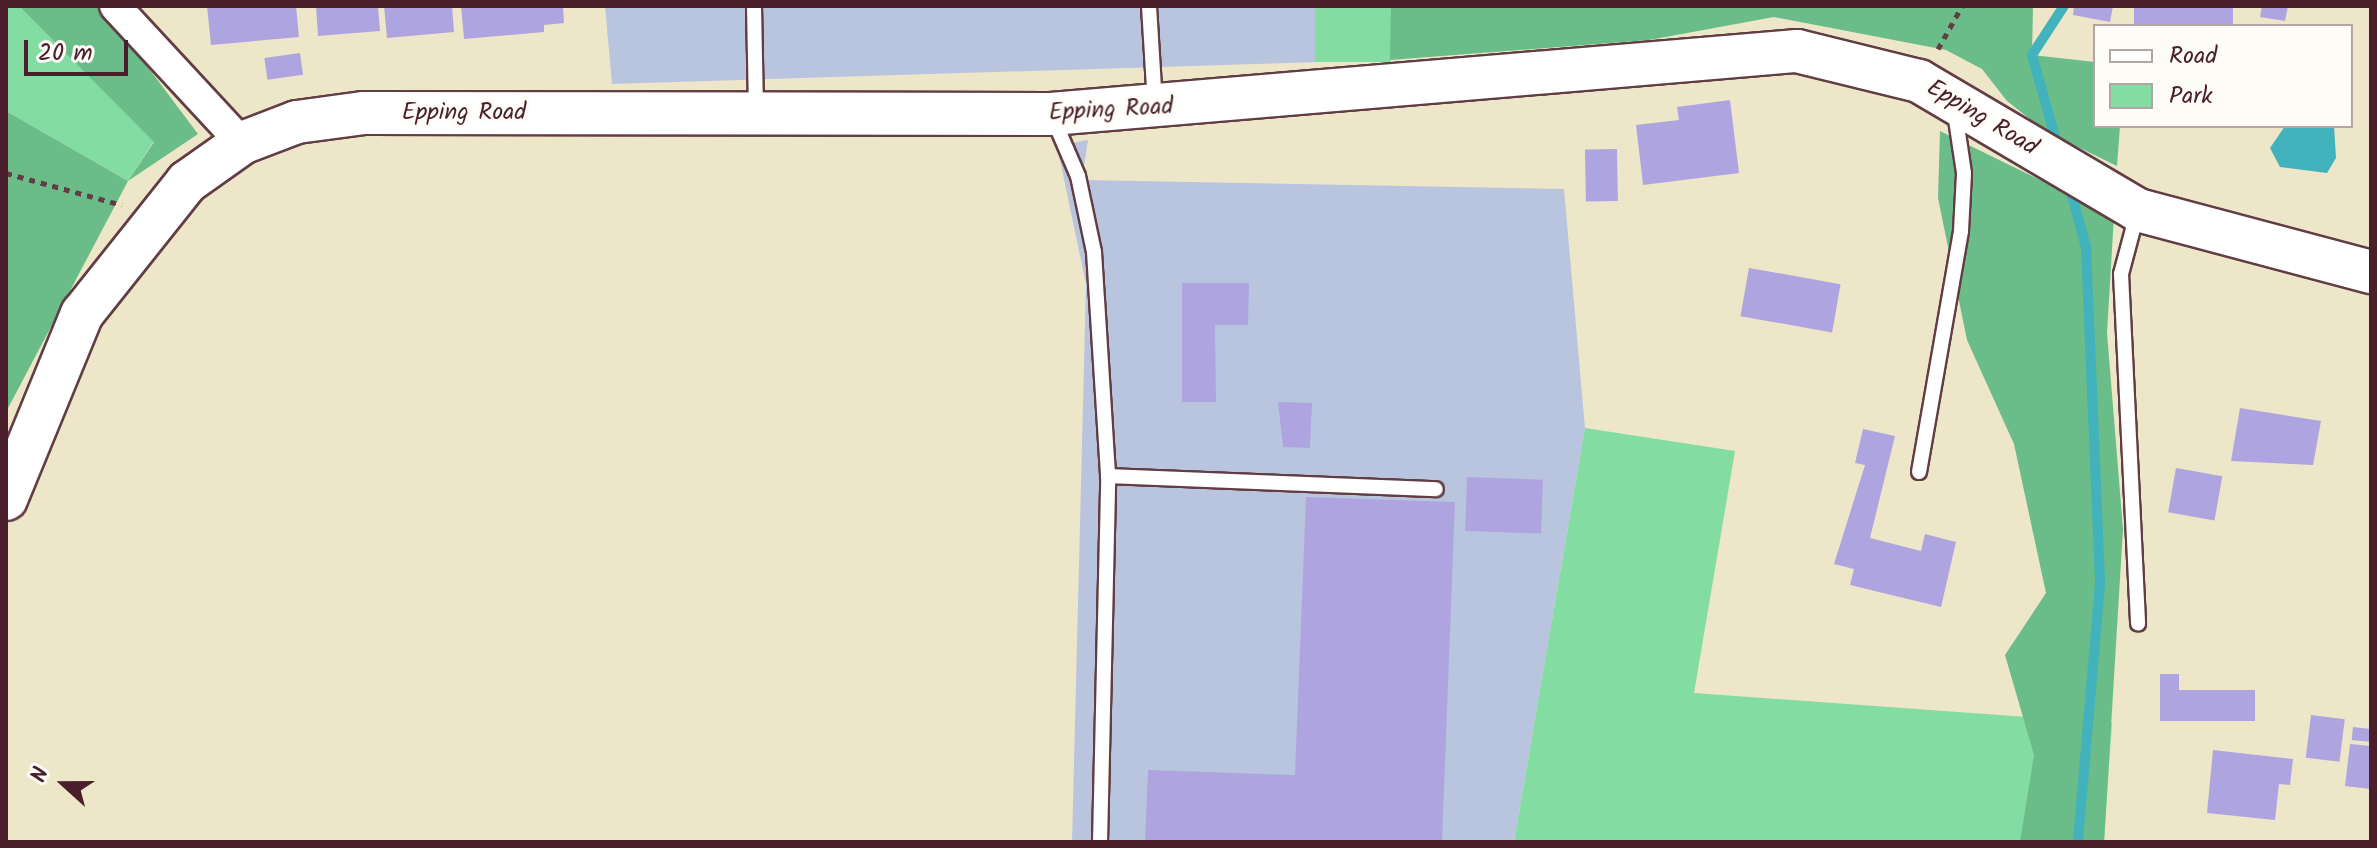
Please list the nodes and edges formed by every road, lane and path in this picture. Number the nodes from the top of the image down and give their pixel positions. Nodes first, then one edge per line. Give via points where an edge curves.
1 (115, 6) edge
2 (754, 6) edge
3 (1149, 6) edge
4 (1962, 6) edge
5 (1919, 81) junction
6 (1156, 108) junction
7 (756, 113) junction
8 (1051, 114) junction
9 (242, 143) junction
10 (6, 173) edge
11 (2138, 210) junction
12 (157, 215) junction
13 (2371, 272) edge
14 (1919, 472) dead end
15 (1108, 476) junction
16 (1436, 489) dead end
17 (6, 499) edge
18 (2138, 624) dead end
19 (1100, 842) edge

1 - 9 street
2 - 7 lane
3 - 6 lane
4 - 5 path
5 - 6 main road, Epping Road via 1864,62 1746,51 1560,77
5 - 11 main road, Epping Road
5 - 14 lane via 1957,115 1964,173 1961,231
6 - 8 main road, Epping Road
7 - 8 main road, Epping Road
7 - 9 main road, Epping Road via 364,113 297,122
8 - 15 lane via 1078,176 1094,252
9 - 12 main road, Epping Road via 187,182
10 - 12 path
11 - 13 main road, Epping Road
11 - 18 lane via 2121,274
12 - 17 main road, Epping Road via 82,314
15 - 16 lane
15 - 19 lane

